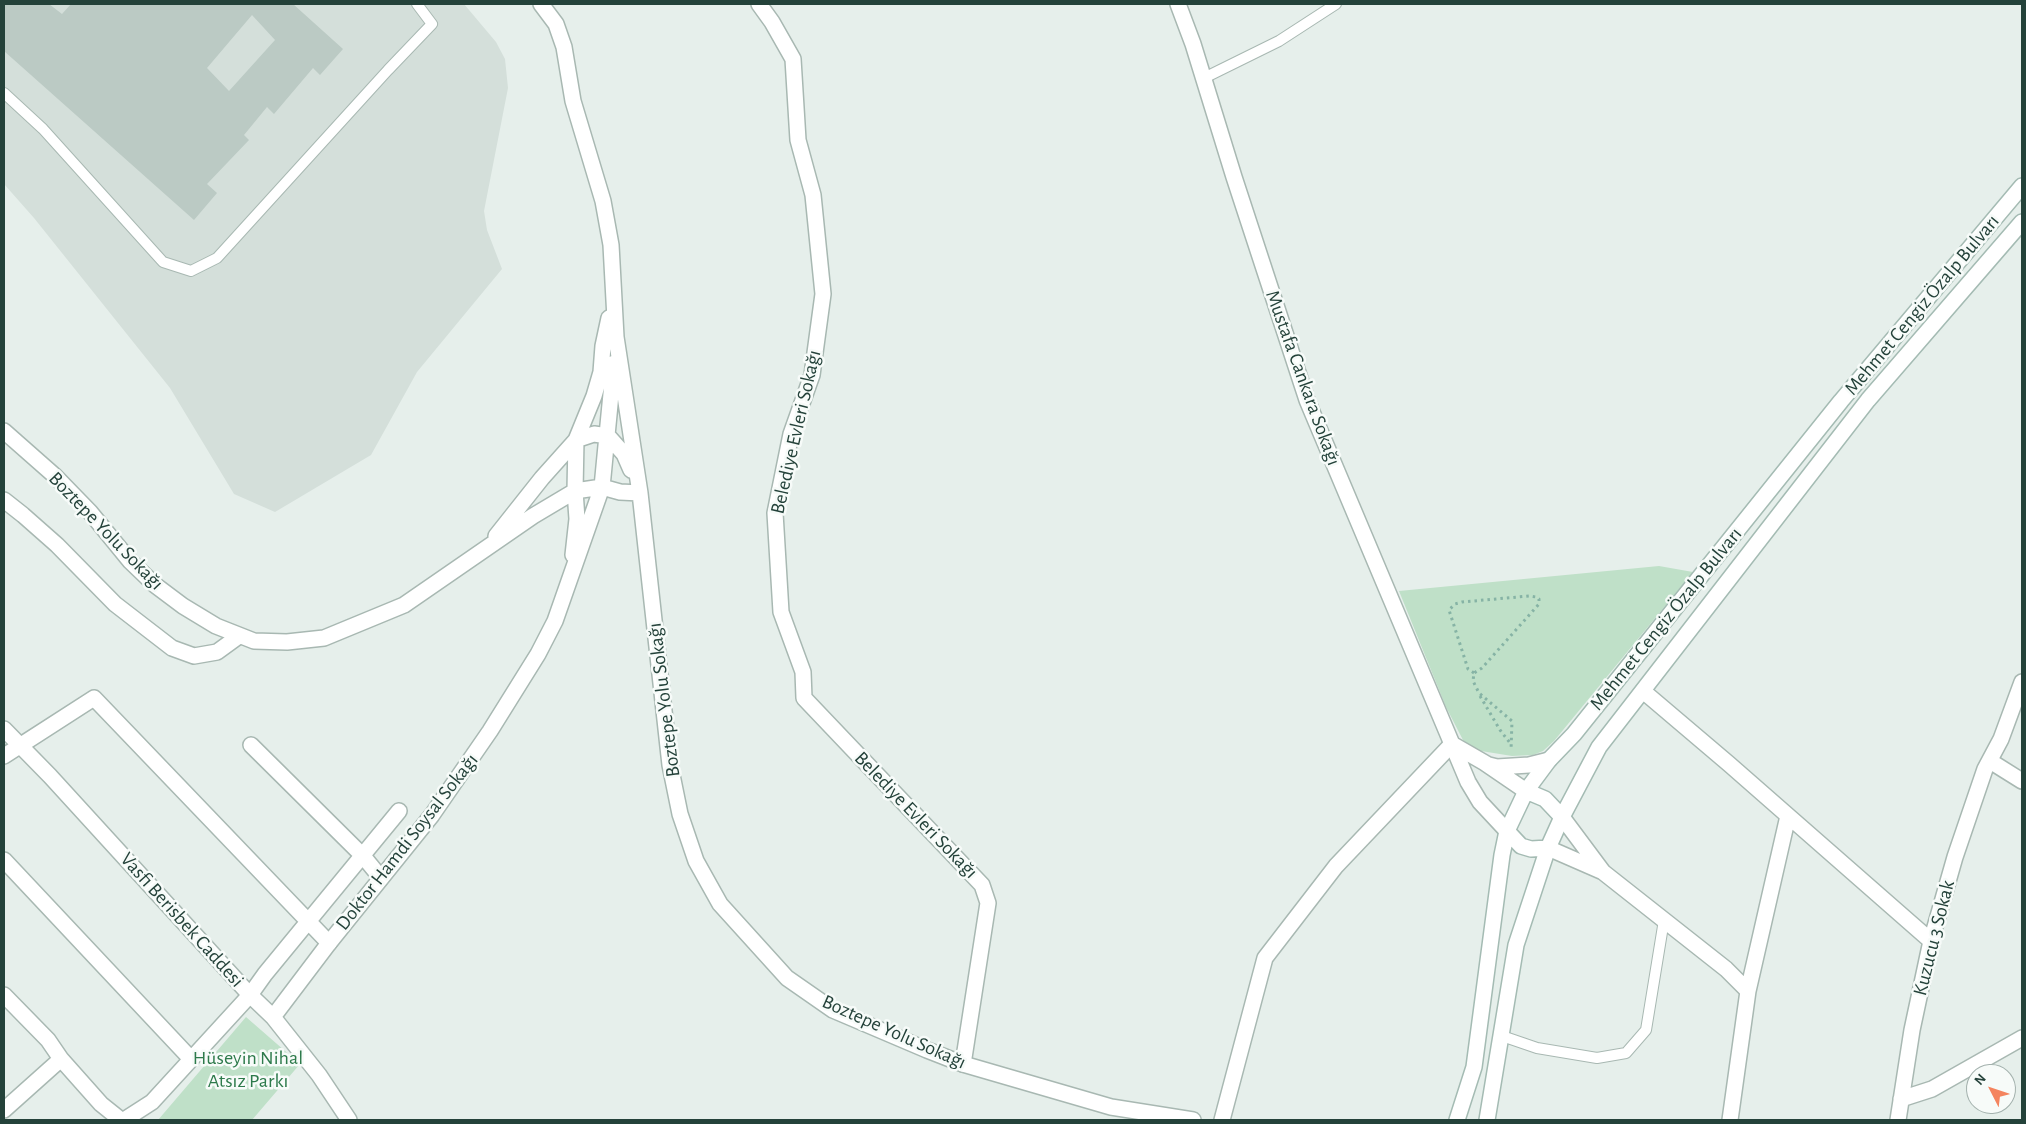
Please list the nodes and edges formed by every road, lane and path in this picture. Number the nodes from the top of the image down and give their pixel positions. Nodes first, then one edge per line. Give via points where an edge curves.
1 (417, 4) edge
2 (541, 4) edge
3 (759, 4) edge
4 (1178, 4) edge
5 (1336, 4) edge
6 (1204, 78) junction
7 (4, 93) edge
8 (2022, 186) edge
9 (2022, 222) edge
10 (614, 292) junction
11 (616, 337) junction
12 (4, 431) edge
13 (608, 436) junction
14 (576, 440) junction
15 (602, 487) junction
16 (575, 491) junction
17 (640, 493) junction
18 (4, 500) edge
19 (485, 550) junction
20 (570, 580) junction
21 (239, 636) junction
22 (1474, 674) junction
23 (2022, 682) edge
24 (1643, 691) junction
25 (1479, 693) junction
26 (4, 728) edge
27 (19, 744) junction
28 (1452, 744) junction
29 (1511, 744) junction
30 (251, 745) dead end
31 (4, 756) edge
32 (1549, 760) junction
33 (1990, 761) junction
34 (1485, 764) junction
35 (1513, 766) junction
36 (2022, 782) edge
37 (1526, 791) junction
38 (400, 812) dead end
39 (1788, 816) junction
40 (1562, 817) junction
41 (1507, 831) junction
42 (1548, 848) junction
43 (363, 856) junction
44 (4, 860) edge
45 (1603, 872) junction
46 (381, 878) junction
47 (1664, 920) junction
48 (308, 922) junction
49 (1931, 941) junction
50 (329, 943) junction
51 (1748, 991) junction
52 (4, 995) edge
53 (250, 995) junction
54 (273, 1017) junction
55 (1502, 1036) junction
56 (2022, 1038) edge
57 (61, 1059) junction
58 (191, 1059) junction
59 (963, 1064) junction
60 (1901, 1099) junction
61 (4, 1110) edge
62 (123, 1120) edge
63 (349, 1120) edge
64 (1193, 1120) edge
65 (1222, 1120) edge
66 (1457, 1120) edge
67 (1487, 1120) edge
68 (1730, 1120) edge
69 (1898, 1120) edge

1 - 7 lane via 432,24 217,258 191,271 163,262 44,129
2 - 10 street via 556,24 564,47 573,101 603,201 611,245
3 - 59 street, Belediye Evleri Sokağı via 793,59 798,140 813,195 823,294 812,375 792,434 775,513 781,612 803,672 804,698 982,885 988,904
4 - 6 street, Mustafa Cankara Sokağı
5 - 6 lane via 1280,41
6 - 28 street, Mustafa Cankara Sokağı via 1307,400
8 - 32 street, Mehmet Cengiz Özalp Bulvarı via 1841,402 1574,734
9 - 24 street, Mehmet Cengiz Özalp Bulvarı via 1868,400
10 - 11 street
10 - 14 street via 601,372
11 - 13 street
11 - 17 street
12 - 21 street, Boztepe Yolu Sokağı via 55,476 155,585 183,606
13 - 14 street via 594,434
13 - 15 street
13 - 17 street via 624,454
14 - 16 street
14 - 19 street
15 - 16 street
15 - 17 street
15 - 20 street
16 - 19 street, Boztepe Yolu Sokağı via 532,516
16 - 20 street via 577,519
17 - 59 street, Boztepe Yolu Sokağı via 670,765 680,814 696,862 720,904 787,978 833,1010
18 - 21 street via 57,545 115,604 172,648 194,656 217,652
19 - 21 street, Boztepe Yolu Sokağı via 404,605 324,638 287,642 254,641
20 - 46 street, Doktor Hamdi Soysal Sokağı via 554,621 515,691 437,808
22 - 22 path via 1539,604 1536,597 1462,602 1449,610 1468,669
22 - 25 path via 1473,681
23 - 33 street, Kuzucu 3 Sokak
24 - 39 street
24 - 40 street, Mehmet Cengiz Özalp Bulvarı via 1599,747
25 - 29 path
25 - 29 path via 1512,721
26 - 27 street, Vasfi Berisbek Caddesi
27 - 31 street
27 - 48 street via 94,698
27 - 53 street, Vasfi Berisbek Caddesi
28 - 34 street
28 - 41 street, Mustafa Cankara Sokağı via 1480,802
28 - 65 street via 1336,866 1266,958
29 - 35 path
30 - 43 street
32 - 35 street
32 - 37 street, Mehmet Cengiz Özalp Bulvarı
33 - 36 street
33 - 49 street, Kuzucu 3 Sokak via 1955,857
34 - 35 street
34 - 37 street
37 - 40 street via 1545,799
37 - 41 street, Mehmet Cengiz Özalp Bulvarı
38 - 43 street
39 - 49 street
39 - 51 street
40 - 42 street, Mehmet Cengiz Özalp Bulvarı
40 - 45 street
41 - 42 street via 1521,846
41 - 66 street, Mehmet Cengiz Özalp Bulvarı via 1474,1066
42 - 45 street
42 - 55 street, Mehmet Cengiz Özalp Bulvarı via 1516,945
43 - 46 street
43 - 48 street
44 - 58 street
45 - 47 street
46 - 50 street, Doktor Hamdi Soysal Sokağı
47 - 51 street via 1726,969
47 - 55 lane via 1646,1030 1626,1053 1597,1058 1538,1048
48 - 50 street
48 - 53 street
49 - 60 street, Kuzucu 3 Sokak
50 - 54 street, Doktor Hamdi Soysal Sokağı
51 - 68 street
52 - 57 street via 48,1040
53 - 54 street, Vasfi Berisbek Caddesi
53 - 58 street
54 - 63 street, Vasfi Berisbek Caddesi via 319,1074
55 - 67 street, Mehmet Cengiz Özalp Bulvarı
56 - 60 street via 1932,1089
57 - 61 street
57 - 62 street via 101,1104
58 - 62 street via 152,1102
59 - 64 street, Boztepe Yolu Sokağı via 1111,1108
60 - 69 street, Kuzucu 3 Sokak

